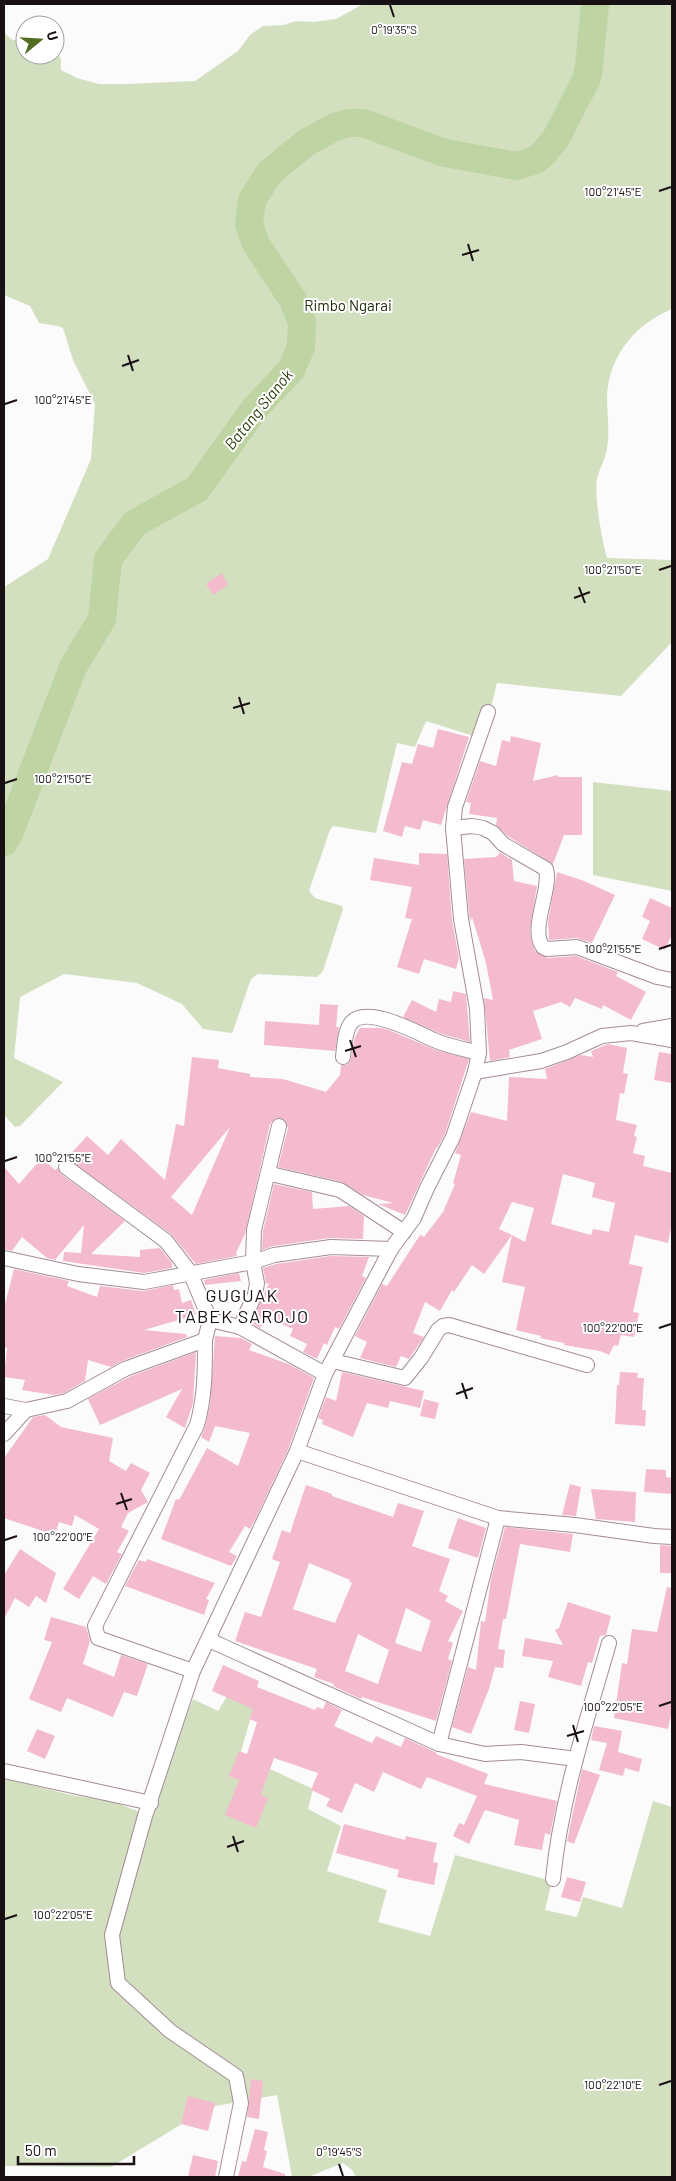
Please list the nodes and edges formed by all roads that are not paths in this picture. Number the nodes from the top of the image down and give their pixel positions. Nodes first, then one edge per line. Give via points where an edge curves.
1 (488, 712) dead end
2 (454, 828) junction
3 (672, 980) edge
4 (672, 1026) edge
5 (631, 1033) junction
6 (672, 1040) edge
7 (479, 1053) junction
8 (343, 1057) dead end
9 (475, 1072) junction
10 (279, 1126) dead end
11 (66, 1167) dead end
12 (269, 1172) junction
13 (404, 1232) junction
14 (391, 1249) junction
15 (4, 1258) edge
16 (253, 1262) junction
17 (190, 1272) junction
18 (210, 1320) junction
19 (240, 1327) junction
20 (205, 1340) junction
21 (333, 1361) junction
22 (587, 1364) dead end
23 (324, 1374) junction
24 (4, 1406) edge
25 (26, 1410) junction
26 (4, 1434) edge
27 (297, 1451) junction
28 (498, 1518) junction
29 (672, 1536) edge
30 (209, 1640) junction
31 (609, 1642) dead end
32 (193, 1671) junction
33 (439, 1744) junction
34 (576, 1759) junction
35 (4, 1771) edge
36 (151, 1803) junction
37 (553, 1879) dead end
38 (226, 2177) edge

1 - 2 street via 455,807
2 - 3 street via 483,828 503,844 546,869 548,877 539,935 543,947 577,947
2 - 7 street via 461,919 477,1008
4 - 5 street
5 - 6 street
5 - 9 street via 602,1036 541,1061
7 - 8 street via 434,1041 396,1022 367,1017 351,1023
7 - 9 street
9 - 13 street via 453,1137
10 - 12 street
11 - 17 street via 166,1241
12 - 13 street via 340,1190
12 - 16 street via 254,1230
13 - 14 street
14 - 16 street via 330,1247 274,1255
14 - 21 street
15 - 17 street via 78,1274 144,1282
16 - 17 street
16 - 19 street via 257,1283 255,1295
17 - 18 street
18 - 19 street
18 - 20 street
19 - 23 street
20 - 25 street via 125,1368 67,1401
20 - 32 street via 204,1396 197,1426 96,1626 98,1638
21 - 22 street via 405,1378 438,1330 449,1325
21 - 23 street
23 - 27 street
24 - 25 street
25 - 26 street
27 - 28 street
27 - 30 street
28 - 29 street
28 - 33 street
30 - 32 street
30 - 33 street
31 - 34 street
32 - 36 street
33 - 34 street via 485,1754 521,1752
34 - 37 street via 557,1837
35 - 36 street
36 - 38 street via 112,1935 118,1982 170,2031 236,2076 241,2103

